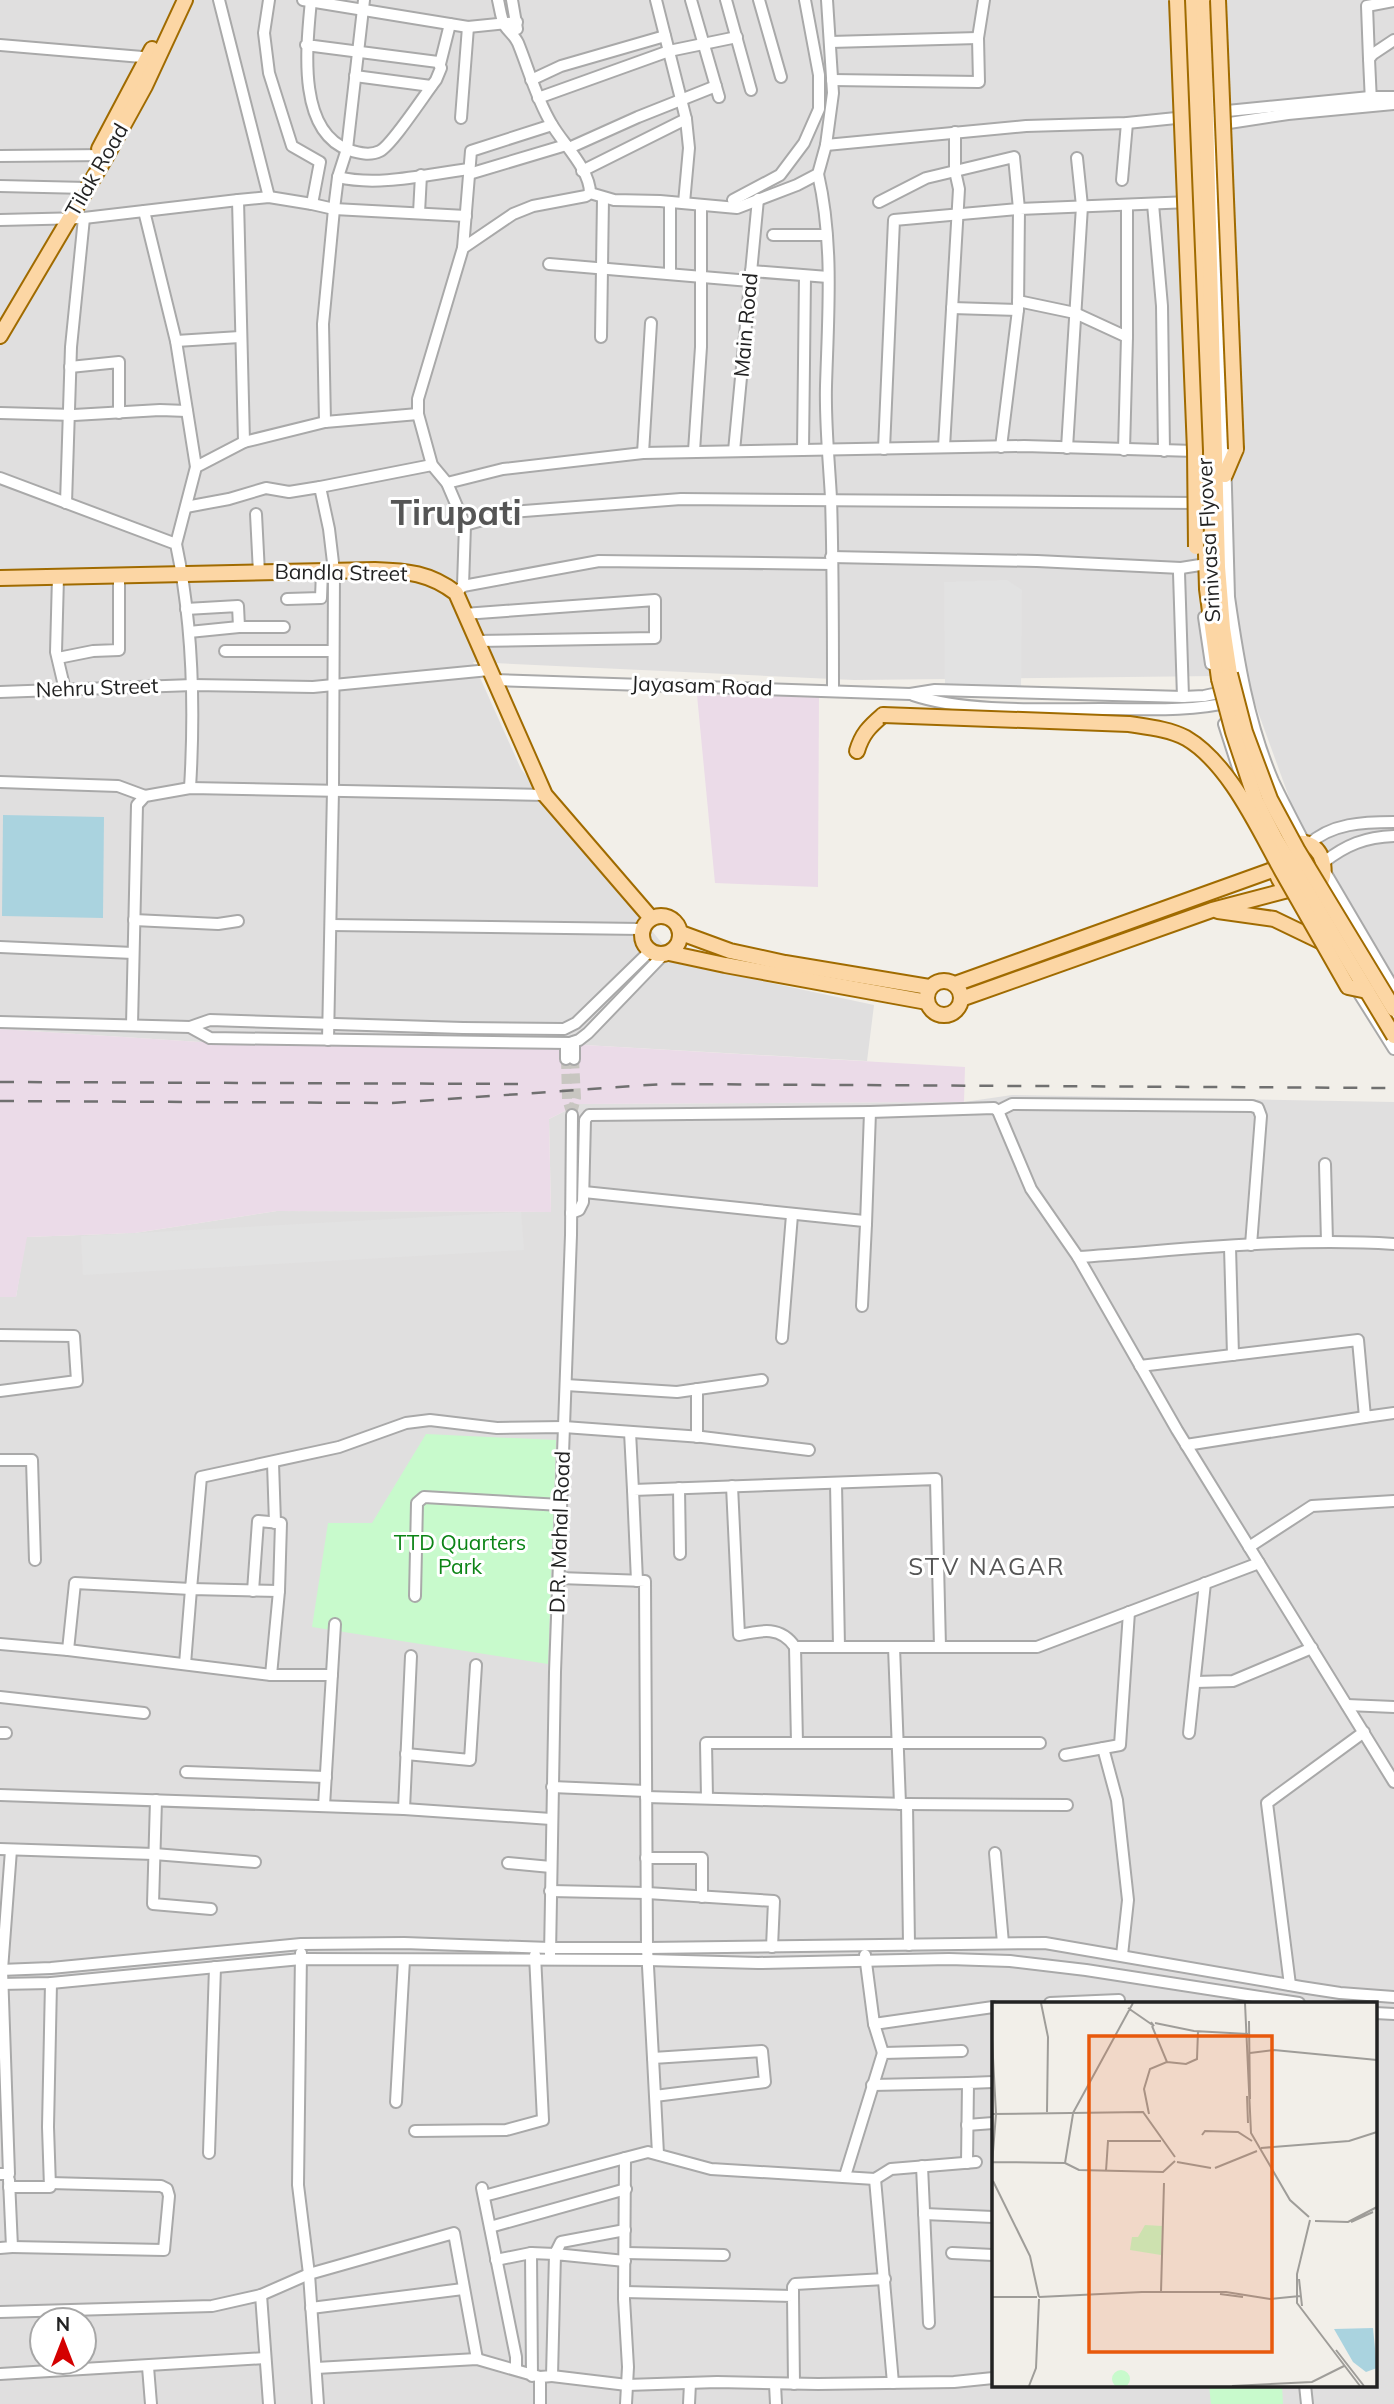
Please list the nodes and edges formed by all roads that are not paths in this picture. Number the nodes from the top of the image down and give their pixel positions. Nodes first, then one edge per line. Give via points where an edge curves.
1 (175, 0) edge
2 (186, 0) edge
3 (219, 0) edge
4 (269, 0) edge
5 (308, 0) edge
6 (498, 0) edge
7 (512, 0) edge
8 (656, 0) edge
9 (691, 0) edge
10 (726, 0) edge
11 (759, 0) edge
12 (805, 0) edge
13 (827, 0) edge
14 (984, 0) edge
15 (1177, 0) edge
16 (1184, 0) edge
17 (1190, 0) edge
18 (1203, 0) edge
19 (1216, 0) edge
20 (1394, 1) edge
21 (1366, 3) edge
22 (363, 4) edge
23 (517, 22) junction
24 (450, 24) junction
25 (504, 24) junction
26 (468, 27) junction
27 (665, 36) junction
28 (737, 37) junction
29 (978, 38) junction
30 (516, 39) junction
31 (1394, 40) edge
32 (830, 42) junction
33 (704, 44) junction
34 (0, 45) edge
35 (306, 45) junction
36 (669, 51) junction
37 (358, 52) junction
38 (153, 58) junction
39 (1369, 60) junction
40 (440, 64) junction
41 (355, 76) junction
42 (782, 77) dead end
43 (531, 80) junction
44 (832, 80) junction
45 (431, 86) junction
46 (751, 90) dead end
47 (1394, 97) edge
48 (538, 98) junction
49 (682, 99) junction
50 (1371, 101) junction
51 (1394, 104) edge
52 (1214, 113) junction
53 (1189, 117) junction
54 (461, 118) dead end
55 (686, 119) junction
56 (1127, 123) junction
57 (552, 125) junction
58 (1214, 126) junction
59 (955, 132) junction
60 (826, 145) junction
61 (568, 146) junction
62 (347, 149) junction
63 (102, 155) junction
64 (0, 156) edge
65 (1077, 158) dead end
66 (582, 171) junction
67 (955, 171) junction
68 (469, 172) junction
69 (818, 174) junction
70 (421, 175) junction
71 (338, 177) junction
72 (1122, 180) dead end
73 (0, 186) edge
74 (82, 188) junction
75 (590, 193) junction
76 (269, 197) junction
77 (603, 198) junction
78 (758, 199) junction
79 (238, 200) junction
80 (733, 200) dead end
81 (670, 202) junction
82 (879, 202) dead end
83 (1192, 202) junction
84 (684, 203) junction
85 (312, 204) junction
86 (1153, 204) junction
87 (701, 205) junction
88 (1127, 205) junction
89 (1082, 206) junction
90 (334, 208) junction
91 (1020, 208) junction
92 (144, 211) junction
93 (419, 213) junction
94 (957, 214) junction
95 (466, 216) junction
96 (84, 218) junction
97 (63, 219) junction
98 (0, 220) edge
99 (773, 235) dead end
100 (826, 235) junction
101 (463, 248) junction
102 (549, 264) dead end
103 (602, 268) junction
104 (670, 274) junction
105 (751, 276) junction
106 (805, 276) junction
107 (701, 277) junction
108 (828, 277) junction
109 (1018, 305) junction
110 (952, 308) junction
111 (1075, 313) junction
112 (651, 323) dead end
113 (0, 324) edge
114 (0, 335) edge
115 (240, 337) junction
116 (601, 337) dead end
117 (1127, 337) junction
118 (176, 341) junction
119 (70, 367) junction
120 (187, 411) junction
121 (0, 413) edge
122 (119, 413) junction
123 (418, 414) junction
124 (68, 415) junction
125 (325, 422) junction
126 (244, 442) junction
127 (1001, 446) junction
128 (944, 447) junction
129 (1067, 448) junction
130 (884, 449) junction
131 (803, 450) junction
132 (828, 450) junction
133 (1124, 450) junction
134 (695, 451) junction
135 (734, 451) junction
136 (1164, 451) junction
137 (1195, 451) junction
138 (643, 453) junction
139 (432, 465) junction
140 (197, 467) junction
141 (1226, 475) junction
142 (0, 478) edge
143 (447, 483) junction
144 (320, 487) junction
145 (831, 500) junction
146 (66, 503) junction
147 (1196, 503) junction
148 (186, 507) junction
149 (256, 514) dead end
150 (465, 525) junction
151 (176, 544) junction
152 (1199, 556) junction
153 (832, 560) junction
154 (1181, 569) junction
155 (328, 571) junction
156 (183, 573) junction
157 (259, 573) junction
158 (119, 576) junction
159 (58, 577) junction
160 (0, 578) edge
161 (459, 589) junction
162 (287, 599) dead end
163 (186, 609) junction
164 (464, 614) junction
165 (284, 627) dead end
166 (239, 628) junction
167 (189, 632) junction
168 (476, 641) junction
169 (225, 651) dead end
170 (333, 651) junction
171 (58, 658) junction
172 (491, 675) junction
173 (194, 685) junction
174 (333, 685) junction
175 (1244, 687) junction
176 (65, 690) junction
177 (833, 690) junction
178 (0, 692) edge
179 (911, 694) junction
180 (1183, 697) junction
181 (1246, 698) junction
182 (1218, 700) junction
183 (857, 751) dead end
184 (0, 782) edge
185 (190, 788) junction
186 (333, 790) junction
187 (545, 794) junction
188 (145, 796) junction
189 (1394, 822) edge
190 (1394, 836) edge
191 (1307, 844) junction
192 (1275, 865) junction
193 (1324, 866) junction
194 (1292, 891) junction
195 (1212, 910) junction
196 (134, 920) junction
197 (238, 921) dead end
198 (647, 923) junction
199 (331, 925) junction
200 (681, 933) junction
201 (1329, 945) junction
202 (0, 947) edge
203 (661, 952) junction
204 (133, 953) junction
205 (954, 984) junction
206 (1394, 989) edge
207 (1367, 991) junction
208 (928, 995) junction
209 (961, 999) junction
210 (1394, 1009) edge
211 (0, 1022) edge
212 (329, 1024) junction
213 (132, 1025) junction
214 (190, 1027) junction
215 (328, 1040) junction
216 (570, 1043) junction
217 (1393, 1043) edge
218 (570, 1059) tunnel mouth
219 (998, 1111) junction
220 (870, 1112) junction
221 (572, 1115) tunnel mouth
222 (1325, 1164) dead end
223 (584, 1192) junction
224 (571, 1213) junction
225 (792, 1215) junction
226 (866, 1224) junction
227 (1327, 1242) junction
228 (1394, 1244) edge
229 (1251, 1245) junction
230 (1230, 1247) junction
231 (1078, 1256) junction
232 (862, 1306) dead end
233 (0, 1335) edge
234 (782, 1338) dead end
235 (1233, 1355) junction
236 (1140, 1366) junction
237 (762, 1380) dead end
238 (566, 1385) junction
239 (697, 1389) junction
240 (0, 1391) edge
241 (1394, 1413) edge
242 (1365, 1418) junction
243 (564, 1427) junction
244 (630, 1432) junction
245 (697, 1437) junction
246 (1186, 1445) junction
247 (809, 1450) dead end
248 (0, 1460) edge
249 (273, 1463) junction
250 (836, 1483) junction
251 (732, 1486) junction
252 (680, 1488) junction
253 (633, 1490) junction
254 (1394, 1501) edge
255 (561, 1505) junction
256 (275, 1523) junction
257 (1249, 1547) junction
258 (680, 1554) dead end
259 (35, 1560) dead end
260 (1259, 1563) junction
261 (559, 1578) junction
262 (638, 1581) junction
263 (1205, 1583) junction
264 (191, 1590) junction
265 (253, 1591) junction
266 (279, 1591) junction
267 (415, 1596) dead end
268 (1129, 1612) junction
269 (335, 1624) dead end
270 (0, 1644) edge
271 (795, 1647) junction
272 (839, 1647) junction
273 (894, 1647) junction
274 (940, 1647) junction
275 (1312, 1648) junction
276 (68, 1650) junction
277 (411, 1656) dead end
278 (185, 1664) junction
279 (476, 1665) dead end
280 (271, 1675) junction
281 (332, 1675) junction
282 (1195, 1682) junction
283 (0, 1697) edge
284 (1346, 1705) junction
285 (1394, 1707) edge
286 (144, 1713) dead end
287 (1189, 1732) dead end
288 (1364, 1732) junction
289 (797, 1743) junction
290 (896, 1743) junction
291 (1040, 1743) dead end
292 (1103, 1748) junction
293 (406, 1754) junction
294 (1065, 1755) dead end
295 (1389, 1765) edge
296 (186, 1772) dead end
297 (326, 1777) junction
298 (1394, 1782) edge
299 (552, 1787) junction
300 (646, 1794) junction
301 (0, 1795) edge
302 (707, 1798) junction
303 (156, 1800) junction
304 (904, 1804) junction
305 (1067, 1805) dead end
306 (324, 1806) junction
307 (404, 1808) junction
308 (551, 1819) junction
309 (6, 1849) edge
310 (995, 1853) dead end
311 (154, 1854) junction
312 (646, 1858) junction
313 (255, 1861) dead end
314 (508, 1863) dead end
315 (551, 1867) junction
316 (550, 1891) junction
317 (647, 1894) junction
318 (702, 1897) junction
319 (211, 1909) dead end
320 (1003, 1943) junction
321 (301, 1944) junction
322 (864, 1945) junction
323 (909, 1945) junction
324 (772, 1947) junction
325 (535, 1948) junction
326 (550, 1948) junction
327 (647, 1954) junction
328 (1122, 1955) junction
329 (301, 1959) junction
330 (404, 1961) junction
331 (536, 1961) junction
332 (551, 1961) junction
333 (866, 1961) junction
334 (215, 1967) junction
335 (1, 1970) edge
336 (51, 1983) junction
337 (1, 1984) edge
338 (1296, 1986) junction
339 (1394, 1997) edge
340 (1119, 2000) dead end
341 (1073, 2002) edge
342 (1293, 2002) edge
343 (1299, 2002) edge
344 (992, 2007) edge
345 (1376, 2013) edge
346 (1394, 2014) edge
347 (874, 2024) junction
348 (962, 2051) dead end
349 (883, 2053) junction
350 (653, 2058) junction
351 (992, 2082) edge
352 (968, 2083) junction
353 (872, 2085) junction
354 (655, 2096) junction
355 (396, 2102) dead end
356 (992, 2123) edge
357 (967, 2125) junction
358 (415, 2131) dead end
359 (209, 2153) dead end
360 (658, 2154) junction
361 (625, 2158) junction
362 (922, 2166) junction
363 (4, 2174) edge
364 (845, 2176) junction
365 (875, 2179) junction
366 (50, 2183) junction
367 (9, 2187) junction
368 (626, 2189) junction
369 (924, 2214) junction
370 (992, 2217) edge
371 (490, 2227) junction
372 (625, 2230) junction
373 (6, 2248) edge
374 (531, 2253) junction
375 (952, 2253) dead end
376 (555, 2254) junction
377 (724, 2255) dead end
378 (992, 2255) edge
379 (625, 2257) junction
380 (496, 2260) junction
381 (309, 2273) junction
382 (885, 2278) junction
383 (463, 2289) junction
384 (624, 2292) junction
385 (261, 2295) junction
386 (793, 2295) junction
387 (311, 2308) junction
388 (0, 2312) edge
389 (929, 2323) dead end
390 (265, 2358) junction
391 (477, 2358) junction
392 (148, 2367) junction
393 (316, 2368) junction
394 (516, 2368) junction
395 (0, 2374) edge
396 (536, 2376) junction
397 (552, 2376) junction
398 (992, 2378) edge
399 (892, 2382) junction
400 (690, 2383) junction
401 (775, 2384) junction
402 (794, 2384) junction
403 (627, 2385) junction
404 (1305, 2386) edge
405 (151, 2404) edge
406 (269, 2404) edge
407 (318, 2404) edge
408 (540, 2404) edge
409 (625, 2404) edge
410 (689, 2404) edge
411 (776, 2404) edge
412 (1307, 2404) edge

1 - 38 main road, Tilak Road
2 - 38 main road, Tilak Road
3 - 76 street
4 - 85 street via 264,33 273,85 292,146 320,162
5 - 22 street
5 - 35 street
6 - 25 street
7 - 23 street
8 - 27 street
9 - 33 street
10 - 28 street
11 - 42 street
12 - 80 street via 819,75 819,109 804,143 780,175
13 - 32 street
14 - 29 street
15 - 137 main road, bridge
16 - 53 street
17 - 207 main road, Srinivasa Flyover, bridge via 1207,589 1219,680 1256,802
18 - 210 main road, Srinivasa Flyover, bridge via 1218,567 1230,674 1270,799
19 - 52 street
19 - 141 main road, bridge via 1236,449
20 - 21 street
21 - 39 street
22 - 24 street
22 - 37 street
23 - 25 street
23 - 30 street
24 - 26 street
24 - 40 street
25 - 26 street
25 - 30 street
26 - 54 street
27 - 36 street
27 - 43 street via 561,66
28 - 33 street
28 - 46 street
29 - 32 street
29 - 44 street via 979,82
30 - 43 street
31 - 39 street
32 - 44 street
33 - 36 street
33 - 49 street via 718,92
34 - 38 street
35 - 37 street
35 - 62 street via 308,88 321,126 330,139
36 - 48 street
36 - 49 street
37 - 40 street
37 - 41 street
38 - 63 main road, Tilak Road
39 - 50 street
40 - 45 street
41 - 45 street
41 - 62 street
43 - 48 street
44 - 60 street
45 - 62 street via 385,148 368,155
47 - 50 street
48 - 57 street
49 - 55 street
49 - 61 street
50 - 51 street
50 - 52 street
50 - 58 street
52 - 58 street
53 - 56 street
53 - 83 street
55 - 66 street
55 - 84 street via 690,148
56 - 59 street
56 - 72 street
57 - 61 street
57 - 68 street via 471,152
58 - 141 street
59 - 60 street
59 - 67 street
60 - 69 street
61 - 66 street
61 - 68 street
62 - 71 street
63 - 64 street
63 - 74 main road, Tilak Road
65 - 89 street
66 - 75 street
67 - 82 street via 926,178
67 - 91 street via 1014,157
67 - 94 street
68 - 70 street
68 - 95 street
69 - 78 street
69 - 100 street
70 - 71 street via 375,181
70 - 93 street
71 - 90 street
73 - 74 street
74 - 97 main road, Tilak Road
75 - 77 street
75 - 101 street via 513,214
76 - 79 street
76 - 85 street
77 - 81 street
77 - 103 street
78 - 87 street via 737,208
78 - 105 street, Main Road
79 - 92 street
79 - 115 street
81 - 84 street
81 - 104 street
83 - 86 street
83 - 152 street
84 - 87 street
85 - 90 street
86 - 88 street
86 - 136 street via 1162,306
87 - 107 street
88 - 89 street
88 - 117 street
89 - 91 street
89 - 111 street
90 - 93 street
90 - 125 street via 323,324
91 - 94 street
91 - 109 street
92 - 96 street
92 - 118 street
93 - 95 street
94 - 110 street
94 - 130 street via 894,219
95 - 101 street
96 - 97 street
96 - 119 street
97 - 98 street
97 - 113 main road, Tilak Road
97 - 114 main road, Tilak Road
99 - 100 street
100 - 108 street
101 - 123 street via 418,399
102 - 103 street
103 - 104 street
103 - 116 street
104 - 107 street
105 - 106 street
105 - 107 street
105 - 135 street, Main Road
106 - 108 street
106 - 131 street
107 - 134 street
108 - 132 street
109 - 110 street
109 - 111 street
109 - 127 street
110 - 128 street
111 - 117 street
111 - 129 street
112 - 138 street
115 - 118 street
115 - 126 street
117 - 133 street
118 - 120 street
119 - 122 street via 119,362
119 - 124 street
120 - 122 street
120 - 140 street
121 - 124 street
122 - 124 street
123 - 125 street
123 - 139 street
124 - 146 street
125 - 126 street
126 - 140 street
127 - 128 street
127 - 129 street
128 - 130 street
129 - 133 street
130 - 132 street
131 - 132 street
131 - 135 street
132 - 145 street
133 - 136 street
134 - 135 street
134 - 138 street
136 - 137 street
137 - 147 main road, bridge
138 - 143 street via 503,469
139 - 143 street
139 - 144 street
140 - 148 street
141 - 175 street via 1229,597
142 - 146 street
143 - 150 street
144 - 148 street via 289,492 266,488
144 - 155 street via 329,529
145 - 147 street
145 - 150 street via 681,499 603,504 511,512
145 - 153 street
146 - 151 street
147 - 152 main road, bridge
148 - 151 street
149 - 157 street
150 - 161 street
151 - 156 street
152 - 154 street
152 - 182 street via 1206,642
153 - 154 street via 1037,561
153 - 161 street via 599,561
153 - 177 street
154 - 180 street
155 - 157 main road, Bandla Street
155 - 161 main road, Bandla Street via 409,571
155 - 162 street via 321,598
155 - 170 street
156 - 157 main road, Bandla Street
156 - 158 main road, Bandla Street
156 - 163 street
158 - 159 main road, Bandla Street
158 - 171 street via 119,650
159 - 160 main road, Bandla Street
159 - 171 street
161 - 164 main road
163 - 166 street via 238,606
163 - 167 street
164 - 168 main road
164 - 168 street via 655,600 655,638
165 - 166 street
166 - 167 street
167 - 173 street
168 - 172 main road
169 - 170 street
170 - 174 street
171 - 176 street
172 - 174 street, Jayasam Road
172 - 177 street, Jayasam Road
172 - 187 main road
173 - 174 street, Nehru Street
173 - 176 street, Nehru Street
173 - 185 street
174 - 186 street
175 - 181 street
175 - 182 street, Jayasam Road
176 - 178 street, Nehru Street
177 - 179 street, Jayasam Road
179 - 180 street, Jayasam Road via 935,690
179 - 182 street, Jayasam Road via 935,702 1022,709 1188,708
180 - 182 street, Jayasam Road
181 - 182 street, Jayasam Road
181 - 191 street via 1273,781
182 - 192 street via 1250,806
183 - 207 main road, bridge via 867,728 883,715 1129,724 1185,738 1223,772 1348,987
184 - 188 street via 118,786
185 - 186 street
185 - 188 street
186 - 187 street
186 - 199 street
187 - 198 main road
188 - 196 street via 136,805
189 - 191 street via 1330,830
190 - 193 street via 1376,836 1343,847
191 - 192 main road via 1284,849
191 - 193 main road via 1315,848
192 - 194 main road via 1279,883
192 - 205 main road
193 - 194 main road via 1318,885 1304,892
193 - 206 street
194 - 195 main road
194 - 201 street
195 - 201 main road via 1274,919
195 - 209 main road
196 - 197 street
196 - 204 street
198 - 199 street
198 - 200 main road via 660,915 670,917
198 - 203 main road via 643,943
199 - 212 street
200 - 203 main road via 679,942
200 - 208 main road via 730,951
201 - 217 street
202 - 204 street
203 - 208 main road
203 - 212 street via 568,1028
203 - 216 street via 611,1010
204 - 213 street
205 - 208 main road via 941,981
205 - 209 main road
207 - 217 main road, Srinivasa Flyover, bridge
208 - 209 main road via 935,1013 948,1015
211 - 213 street
212 - 214 street via 210,1020
212 - 215 street
213 - 214 street
214 - 215 street via 210,1038
215 - 216 street
216 - 218 street
219 - 220 street via 990,1107
219 - 229 street via 1012,1104 1258,1108
219 - 231 street via 1031,1189
220 - 223 street via 589,1115 585,1120
220 - 226 street
221 - 224 street, D.R. Mahal Road
222 - 227 street
223 - 224 street via 579,1210
223 - 225 street
224 - 238 street, D.R. Mahal Road
225 - 226 street
225 - 234 street
226 - 232 street
227 - 228 street
227 - 229 street
229 - 230 street
230 - 231 street
230 - 235 street
231 - 236 street
233 - 240 street via 75,1336 78,1381
235 - 236 street
235 - 242 street via 1358,1340
236 - 246 street
237 - 239 street
238 - 239 street via 677,1392
238 - 243 street, D.R. Mahal Road
239 - 245 street
241 - 242 street
242 - 246 street
243 - 244 street
243 - 249 street via 509,1429 418,1421
243 - 255 street, D.R. Mahal Road
244 - 245 street
244 - 253 street
245 - 247 street
246 - 257 street
248 - 259 street via 33,1460
249 - 256 street
249 - 264 street via 201,1477
250 - 251 street
250 - 272 street
250 - 274 street via 936,1479
251 - 252 street
251 - 271 street via 739,1635 777,1632
252 - 253 street
252 - 258 street
253 - 262 street
254 - 257 street via 1311,1506
255 - 261 street, D.R. Mahal Road
255 - 267 street via 419,1499
256 - 265 street via 258,1521
256 - 266 street via 281,1523
257 - 260 street
260 - 263 street
260 - 275 street
261 - 262 street
261 - 299 street, D.R. Mahal Road
262 - 300 street via 645,1581
263 - 268 street
263 - 282 street
264 - 265 street
264 - 276 street via 75,1583
264 - 278 street
265 - 266 street
266 - 280 street
268 - 274 street via 1037,1647
268 - 292 street via 1120,1745
269 - 281 street
270 - 276 street
271 - 272 street
271 - 289 street
272 - 273 street
273 - 274 street
273 - 290 street
275 - 282 street via 1233,1681
275 - 284 street
276 - 278 street
277 - 293 street
278 - 280 street
279 - 293 street via 470,1760
280 - 281 street
281 - 297 street
282 - 287 street
283 - 286 street
284 - 285 street
284 - 288 street
288 - 295 street
288 - 338 street via 1268,1803
289 - 290 street
289 - 302 street via 706,1743
290 - 291 street
290 - 304 street
292 - 294 street
292 - 328 street via 1117,1800 1128,1900
293 - 307 street
295 - 298 street
296 - 297 street
297 - 306 street
299 - 300 street
299 - 308 street, D.R. Mahal Road
300 - 302 street
300 - 312 street
301 - 303 street
302 - 304 street
303 - 306 street
303 - 311 street
304 - 305 street
304 - 323 street
306 - 307 street
307 - 308 street
308 - 315 street, D.R. Mahal Road
309 - 311 street
309 - 335 street
310 - 320 street
311 - 313 street
311 - 319 street via 153,1904
312 - 317 street
312 - 318 street via 702,1858
314 - 315 street
315 - 316 street, D.R. Mahal Road
316 - 317 street
316 - 326 street, D.R. Mahal Road
317 - 318 street
317 - 327 street
318 - 324 street via 774,1901
320 - 323 street
320 - 328 street via 1045,1942
321 - 325 street
321 - 329 street
321 - 335 street
322 - 323 street
322 - 324 street
322 - 333 street
324 - 327 street
325 - 326 street
325 - 331 street
326 - 327 street
326 - 332 street, D.R. Mahal Road
327 - 332 street
327 - 333 street via 758,1963
327 - 350 street
328 - 338 street
329 - 330 street
329 - 334 street
329 - 381 street via 298,2185
330 - 331 street
330 - 355 street
331 - 332 street
331 - 358 street via 543,2120 506,2130
333 - 342 street via 1010,1961
333 - 347 street
334 - 336 street
334 - 359 street
335 - 337 street
336 - 337 street
336 - 366 street
337 - 363 street
338 - 339 street
338 - 343 street
340 - 341 street
344 - 347 street
345 - 346 street
347 - 349 street
348 - 349 street
349 - 353 street
350 - 354 street
350 - 354 street via 762,2051 765,2081
351 - 352 street
352 - 353 street
352 - 357 street
353 - 364 street
354 - 360 street
356 - 357 street
357 - 362 street via 971,2162
360 - 361 street
360 - 364 street via 711,2169
361 - 368 street
361 - 371 street via 483,2192
362 - 365 street via 891,2169
362 - 369 street
363 - 367 street
364 - 365 street
365 - 382 street
366 - 367 street via 50,2187
366 - 373 street via 167,2189 164,2250
367 - 373 street
368 - 371 street
368 - 372 street
369 - 370 street
369 - 389 street
371 - 380 street
372 - 376 street via 561,2242
372 - 379 street
374 - 376 street
374 - 380 street
374 - 396 street
375 - 378 street
376 - 379 street
376 - 397 street
377 - 379 street
379 - 384 street
380 - 394 street
381 - 383 street via 454,2234
381 - 385 street
381 - 387 street
382 - 386 street via 795,2284
382 - 399 street
383 - 387 street
383 - 391 street
384 - 386 street
384 - 403 street
385 - 388 street via 212,2306
385 - 390 street
386 - 402 street
387 - 393 street
390 - 392 street
390 - 406 street
391 - 393 street
391 - 394 street
392 - 395 street
392 - 405 street
393 - 407 street
394 - 396 street
396 - 397 street
396 - 408 street
397 - 403 street
398 - 399 street
399 - 402 street
400 - 401 street
400 - 403 street
400 - 410 street
401 - 402 street
401 - 411 street
403 - 409 street
404 - 412 street

